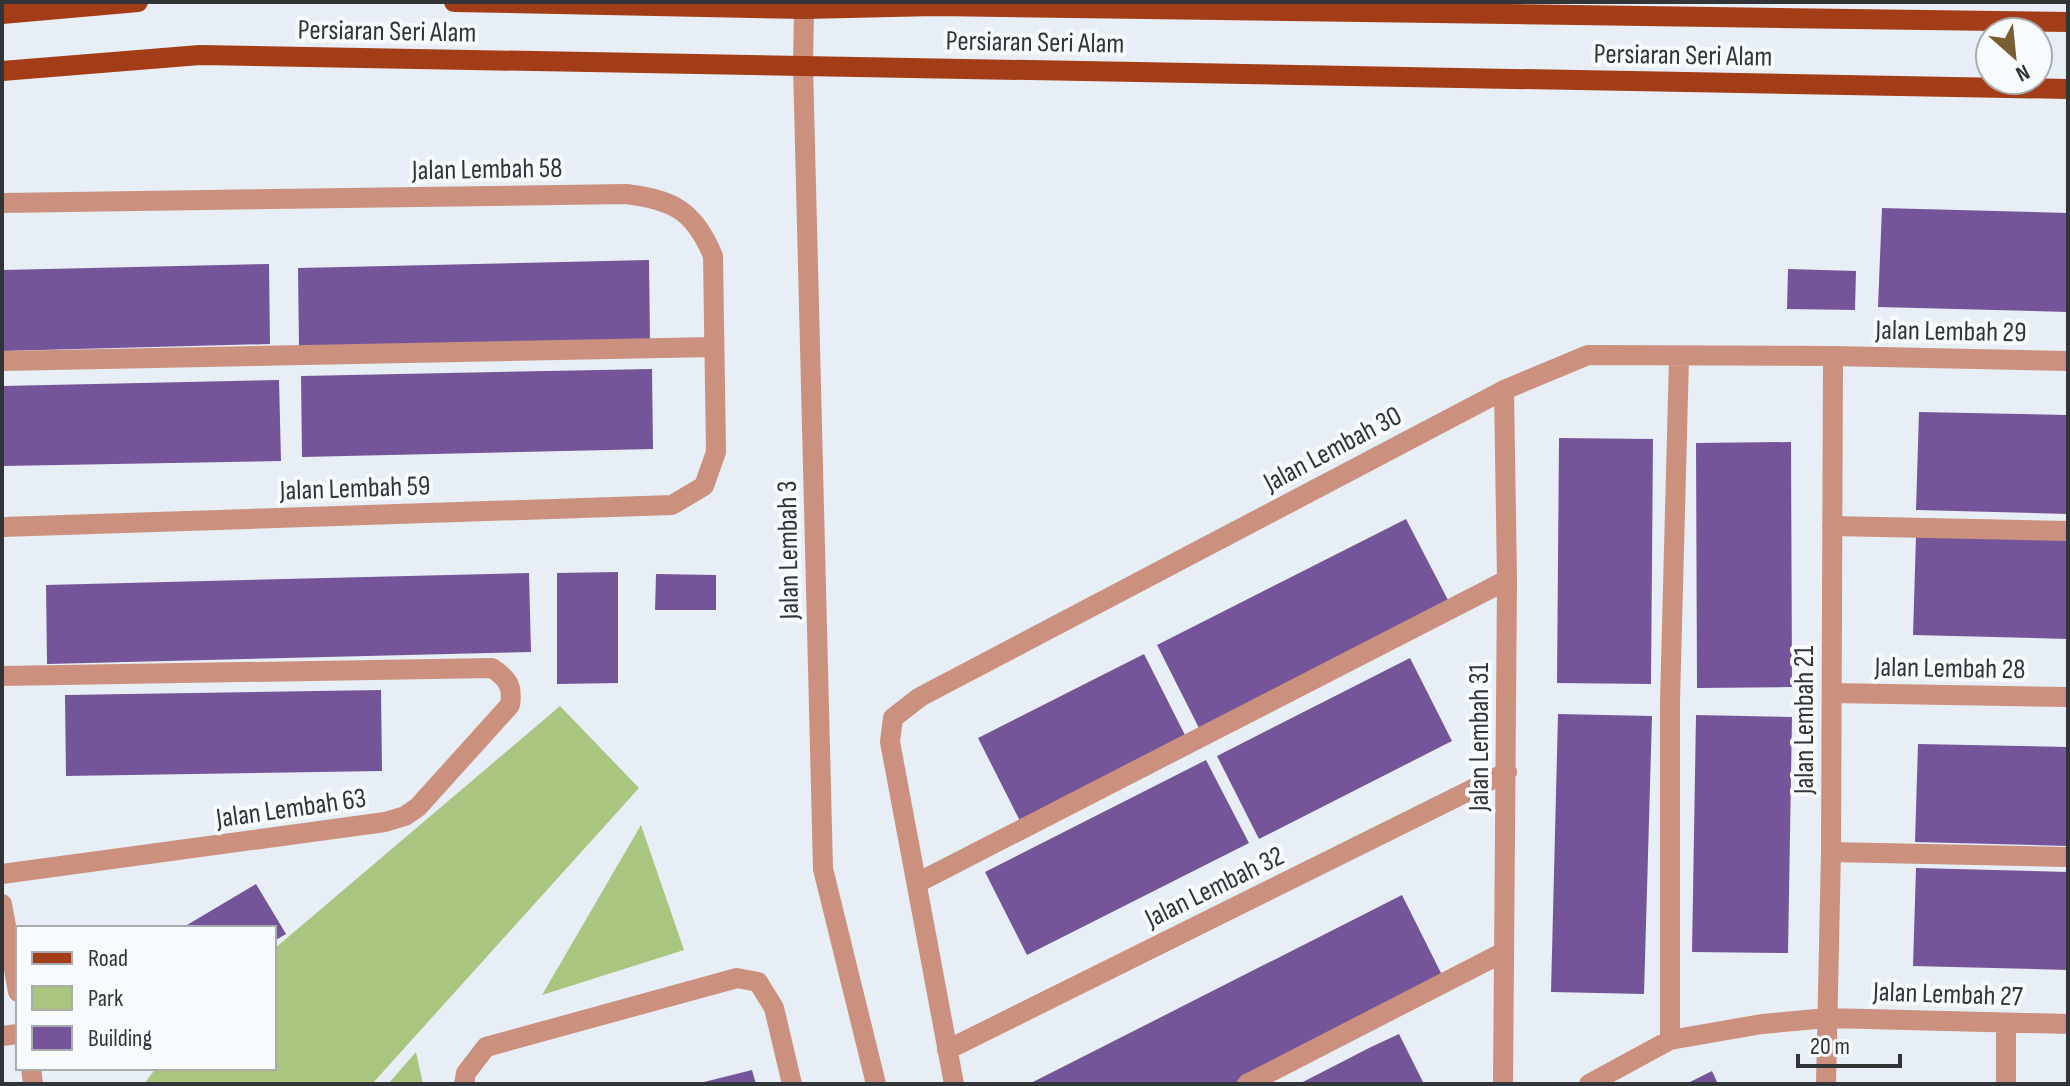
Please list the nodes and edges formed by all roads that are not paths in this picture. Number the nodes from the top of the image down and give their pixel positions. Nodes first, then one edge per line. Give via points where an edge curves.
1 (138, 2) edge
2 (454, 2) edge
3 (936, 4) edge
4 (804, 9) junction
5 (2, 14) edge
6 (2068, 22) edge
7 (803, 65) junction
8 (2, 71) edge
9 (2068, 89) edge
10 (2, 203) edge
11 (714, 347) junction
12 (1833, 356) junction
13 (1679, 358) junction
14 (2, 361) edge
15 (2068, 361) edge
16 (1504, 390) junction
17 (704, 486) joint
18 (1832, 526) junction
19 (2, 527) edge
20 (2068, 531) edge
21 (1507, 580) junction
22 (2, 676) edge
23 (1832, 693) junction
24 (2068, 697) edge
25 (1507, 772) junction
26 (1831, 852) junction
27 (2068, 857) edge
28 (2, 874) edge
29 (917, 883) junction
30 (2, 904) edge
31 (1504, 952) junction
32 (16, 981) edge
33 (1827, 1018) junction
34 (2006, 1023) junction
35 (2068, 1024) edge
36 (1670, 1040) junction
37 (947, 1050) junction
38 (464, 1084) edge
39 (792, 1084) edge
40 (876, 1084) edge
41 (954, 1084) edge
42 (1247, 1084) edge
43 (1503, 1084) edge
44 (1589, 1084) edge
45 (1826, 1084) edge
46 (2006, 1084) edge

1 - 5 main road
2 - 4 main road, Persiaran Seri Alam
3 - 4 main road, Persiaran Seri Alam
3 - 6 main road, Persiaran Seri Alam
4 - 7 street, Jalan Lembah 3
7 - 8 main road, Persiaran Seri Alam via 200,55
7 - 9 main road, Persiaran Seri Alam
7 - 40 street, Jalan Lembah 3 via 823,869
10 - 11 street, Jalan Lembah 58 via 626,194 659,198 692,220 713,256
11 - 14 street
11 - 17 street, Jalan Lembah 58 via 716,452
12 - 13 street, Jalan Lembah 30
12 - 15 street, Jalan Lembah 29
12 - 18 street, Jalan Lembah 21
13 - 16 street, Jalan Lembah 30 via 1588,355
13 - 36 street via 1670,702
16 - 21 street, Jalan Lembah 31
16 - 29 street, Jalan Lembah 30 via 920,697 893,718 890,742
17 - 19 street, Jalan Lembah 59 via 672,505
18 - 20 street
18 - 23 street, Jalan Lembah 21
21 - 25 street, Jalan Lembah 31
21 - 29 street
22 - 28 street, Jalan Lembah 63 via 492,668 512,690 510,705 405,816
23 - 24 street, Jalan Lembah 28
23 - 26 street, Jalan Lembah 21
25 - 31 street, Jalan Lembah 31
25 - 37 street, Jalan Lembah 32
26 - 27 street
26 - 33 street, Jalan Lembah 21
29 - 37 street
30 - 32 street
31 - 42 street
31 - 43 street, Jalan Lembah 31
33 - 34 street, Jalan Lembah 27
33 - 36 street, Jalan Lembah 27
33 - 45 street, Jalan Lembah 21
34 - 35 street, Jalan Lembah 27
34 - 46 street
36 - 44 street, Jalan Lembah 27
37 - 41 street
38 - 39 street via 486,1047 737,978 758,982 774,1008

